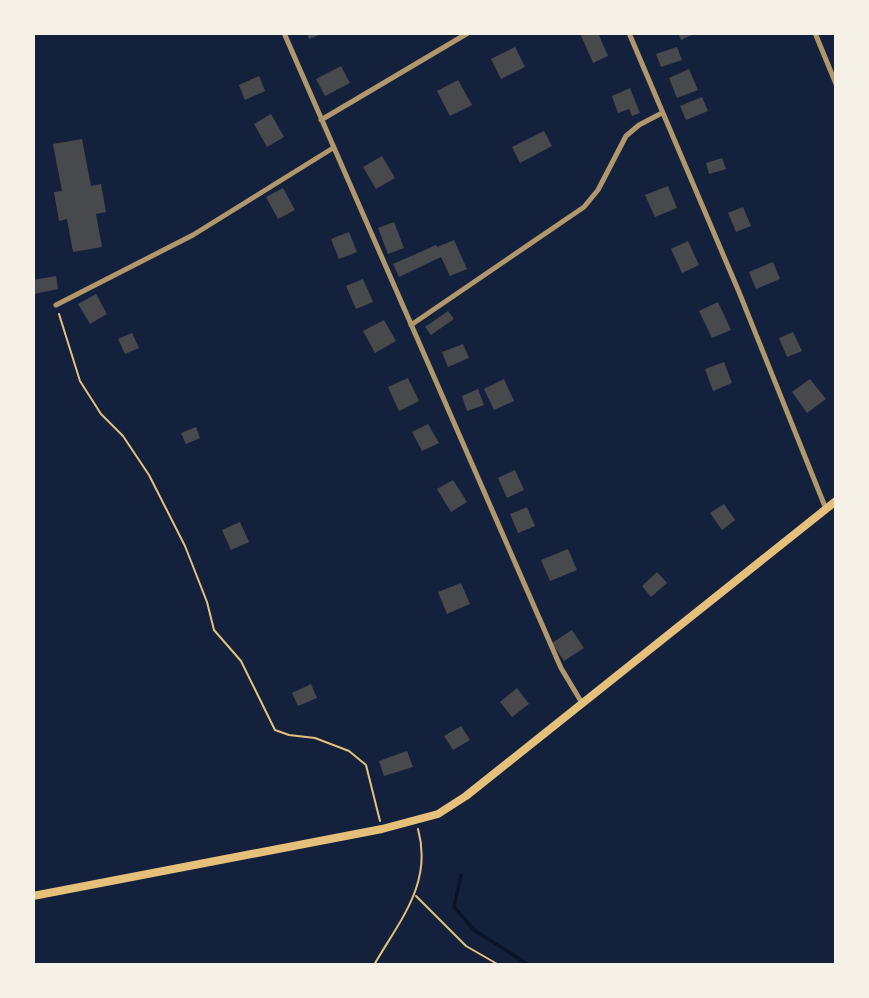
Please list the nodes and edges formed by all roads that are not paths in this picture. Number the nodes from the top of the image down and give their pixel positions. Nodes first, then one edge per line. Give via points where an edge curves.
1 (284, 33) edge
2 (468, 33) edge
3 (629, 33) edge
4 (815, 33) edge
5 (836, 84) edge
6 (662, 113) junction
7 (321, 120) junction
8 (333, 148) junction
9 (56, 305) road end
10 (411, 325) junction
11 (836, 501) edge
12 (827, 509) junction
13 (582, 703) junction
14 (33, 896) edge

1 - 7 street
2 - 7 street
3 - 6 street
4 - 5 street
6 - 10 street via 626,136 598,190 584,206
6 - 12 street
7 - 8 street
8 - 9 street via 193,235
8 - 10 street
10 - 13 street via 561,668
11 - 12 main road
12 - 13 main road
13 - 14 main road via 438,814 382,829

